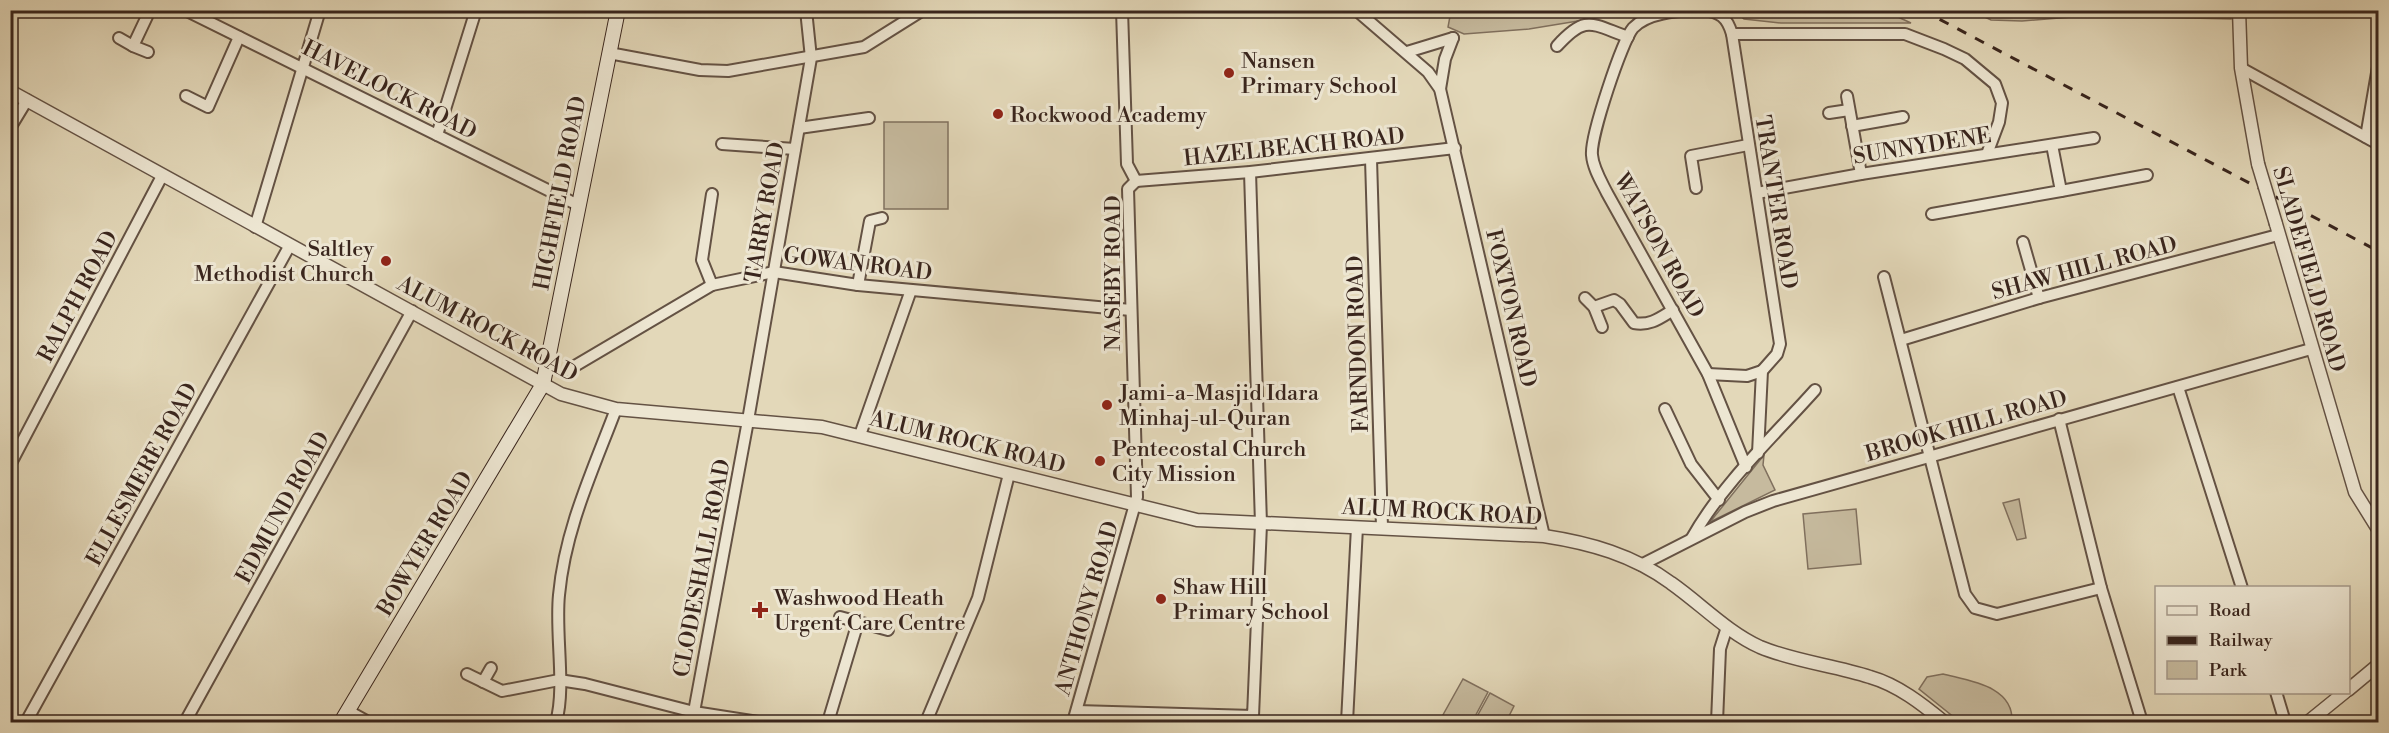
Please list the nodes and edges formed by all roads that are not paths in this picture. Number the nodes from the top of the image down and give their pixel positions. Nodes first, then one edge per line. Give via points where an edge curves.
1 (150, 10) edge
2 (185, 10) edge
3 (320, 10) edge
4 (476, 10) edge
5 (618, 10) edge
6 (806, 10) edge
7 (923, 10) edge
8 (1122, 10) edge
9 (1356, 10) edge
10 (1700, 10) edge
11 (2239, 10) edge
12 (1732, 34) junction
13 (239, 37) junction
14 (1628, 37) junction
15 (119, 38) dead end
16 (133, 46) junction
17 (1557, 46) dead end
18 (148, 52) dead end
19 (1407, 52) junction
20 (609, 53) junction
21 (811, 58) junction
22 (303, 67) junction
23 (2379, 67) edge
24 (2241, 68) junction
25 (1440, 89) junction
26 (10, 91) edge
27 (186, 96) dead end
28 (1847, 96) dead end
29 (27, 100) junction
30 (1849, 110) junction
31 (1829, 113) dead end
32 (1903, 117) dead end
33 (869, 118) dead end
34 (1852, 126) junction
35 (10, 128) edge
36 (799, 128) junction
37 (437, 135) junction
38 (2366, 137) junction
39 (2094, 138) dead end
40 (722, 144) dead end
41 (2379, 144) edge
42 (1748, 145) junction
43 (2052, 145) junction
44 (1455, 148) junction
45 (795, 149) junction
46 (1987, 154) junction
47 (1371, 159) junction
48 (1250, 172) junction
49 (1861, 174) junction
50 (2147, 175) dead end
51 (162, 176) junction
52 (1136, 181) junction
53 (1696, 188) dead end
54 (2061, 191) junction
55 (712, 194) dead end
56 (1757, 194) junction
57 (578, 205) junction
58 (1932, 214) dead end
59 (882, 218) dead end
60 (255, 227) junction
61 (2277, 229) junction
62 (2023, 242) dead end
63 (290, 245) junction
64 (774, 272) junction
65 (1884, 277) dead end
66 (712, 285) junction
67 (858, 285) junction
68 (911, 290) junction
69 (1585, 298) dead end
70 (2039, 298) junction
71 (1594, 307) junction
72 (1673, 309) junction
73 (1131, 310) junction
74 (412, 311) junction
75 (1602, 327) dead end
76 (1901, 340) junction
77 (2311, 349) junction
78 (568, 370) dead end
79 (1762, 371) junction
80 (1708, 374) junction
81 (543, 384) junction
82 (2178, 387) junction
83 (1815, 390) dead end
84 (616, 408) junction
85 (1665, 409) dead end
86 (748, 419) junction
87 (2059, 419) junction
88 (860, 435) junction
89 (1758, 453) junction
90 (1931, 455) junction
91 (10, 465) edge
92 (1746, 467) junction
93 (1009, 474) junction
94 (1719, 500) junction
95 (1135, 505) junction
96 (1261, 524) junction
97 (1357, 527) junction
98 (1382, 527) junction
99 (2379, 529) edge
100 (1544, 536) junction
101 (1692, 538) junction
102 (1641, 565) junction
103 (2241, 586) edge
104 (2102, 588) junction
105 (840, 617) dead end
106 (858, 622) junction
107 (1727, 627) junction
108 (888, 630) dead end
109 (2379, 665) edge
110 (491, 668) dead end
111 (467, 674) dead end
112 (559, 680) junction
113 (483, 682) junction
114 (2350, 689) edge
115 (2276, 694) edge
116 (2343, 694) edge
117 (1077, 711) junction
118 (345, 717) edge
119 (692, 717) edge
120 (1940, 722) edge
121 (26, 723) edge
122 (185, 723) edge
123 (368, 723) edge
124 (556, 723) edge
125 (759, 723) edge
126 (828, 723) edge
127 (926, 723) edge
128 (1073, 723) edge
129 (1347, 723) edge
130 (1717, 723) edge
131 (2142, 723) edge
132 (2285, 723) edge
133 (2308, 723) edge

1 - 16 street
2 - 13 street, HAVELOCK ROAD
3 - 22 street
4 - 37 street
5 - 20 main road, HIGHFIELD ROAD
6 - 21 street, TARRY ROAD
7 - 21 street via 864,47
8 - 52 street, NASEBY ROAD via 1127,164
9 - 19 street
10 - 12 street via 1723,16
10 - 14 street via 1643,21
11 - 24 street, SLADEFIELD ROAD
12 - 42 street, TRANTER ROAD
12 - 46 street via 1905,34 1944,49 1965,59 1995,84 2002,103
13 - 22 street, HAVELOCK ROAD
13 - 27 street via 208,107
14 - 17 street via 1586,24 1575,27
14 - 72 street, WATSON ROAD via 1597,124 1591,154 1607,193
15 - 16 street
16 - 18 street
19 - 25 street
19 - 25 street via 1453,38
20 - 21 street via 700,70 728,71
20 - 57 main road, HIGHFIELD ROAD
21 - 36 street, TARRY ROAD
22 - 37 street, HAVELOCK ROAD
22 - 60 street
23 - 38 street
24 - 38 street
24 - 61 street, SLADEFIELD ROAD, bridge via 2258,164
25 - 44 street, FOXTON ROAD
26 - 29 street, ALUM ROCK ROAD
28 - 30 street
29 - 35 street
29 - 51 street, ALUM ROCK ROAD
30 - 31 street
30 - 34 street
32 - 34 street
33 - 36 street
34 - 49 street
36 - 45 street, TARRY ROAD
37 - 57 street, HAVELOCK ROAD
38 - 41 street
39 - 43 street, SUNNYDENE
40 - 45 street
42 - 53 street via 1691,156
42 - 56 street, TRANTER ROAD
43 - 46 street, SUNNYDENE
43 - 54 street
44 - 47 street, HAZELBEACH ROAD
44 - 100 street, FOXTON ROAD
45 - 64 street, TARRY ROAD
46 - 49 street, SUNNYDENE
47 - 48 street, HAZELBEACH ROAD
47 - 98 street, FARNDON ROAD
48 - 52 street, HAZELBEACH ROAD
48 - 96 street
49 - 56 street, SUNNYDENE
50 - 54 street
51 - 60 street, ALUM ROCK ROAD
51 - 91 street, RALPH ROAD
52 - 73 street, NASEBY ROAD via 1128,189
54 - 58 street
55 - 66 street via 702,260
56 - 79 street, TRANTER ROAD via 1780,344
57 - 81 main road, HIGHFIELD ROAD
59 - 67 street via 870,221
60 - 63 street, ALUM ROCK ROAD
61 - 70 street, SHAW HILL ROAD
61 - 77 street, SLADEFIELD ROAD
62 - 70 street
63 - 74 street, ALUM ROCK ROAD
63 - 121 street, ELLESMERE ROAD
64 - 66 street, GOWAN ROAD
64 - 67 street, GOWAN ROAD
64 - 86 street, TARRY ROAD
65 - 76 street
66 - 78 street, GOWAN ROAD
67 - 68 street, GOWAN ROAD
68 - 73 street, GOWAN ROAD
68 - 88 street
69 - 71 street
70 - 76 street, SHAW HILL ROAD
71 - 72 street via 1614,300 1634,323 1643,324
71 - 75 street
72 - 80 street, WATSON ROAD
73 - 95 street, NASEBY ROAD
74 - 81 street, ALUM ROCK ROAD
74 - 122 street, EDMUND ROAD
76 - 90 street
77 - 82 street, BROOK HILL ROAD
77 - 99 street, SLADEFIELD ROAD via 2355,492
79 - 80 street via 1747,376
79 - 89 street
80 - 92 street, WATSON ROAD
81 - 84 street, ALUM ROCK ROAD via 583,401
81 - 118 main road, BOWYER ROAD
82 - 87 street, BROOK HILL ROAD
82 - 103 street
83 - 89 street
84 - 86 street, ALUM ROCK ROAD
84 - 112 street via 581,493 562,564 556,627
85 - 94 street via 1691,464
86 - 88 street, ALUM ROCK ROAD
86 - 119 street, CLODESHALL ROAD
87 - 90 street, BROOK HILL ROAD
87 - 104 street
88 - 93 street, ALUM ROCK ROAD
89 - 92 street
90 - 101 street, BROOK HILL ROAD via 1773,501
90 - 104 street via 1965,594 1975,608 1997,614
92 - 94 street
93 - 95 street, ALUM ROCK ROAD
93 - 127 street via 978,598
94 - 101 street
95 - 96 street, ALUM ROCK ROAD via 1197,520
95 - 117 street, ANTHONY ROAD
96 - 97 street, ALUM ROCK ROAD
96 - 117 street via 1252,716
97 - 98 street, ALUM ROCK ROAD
97 - 129 street
98 - 100 street, ALUM ROCK ROAD
100 - 102 street, ALUM ROCK ROAD via 1615,552
101 - 102 street, BROOK HILL ROAD
102 - 107 street, ALUM ROCK ROAD via 1670,582
104 - 131 street
105 - 106 street
106 - 108 street
106 - 126 street
107 - 120 street, ALUM ROCK ROAD via 1758,646 1793,659 1891,685
107 - 130 street via 1720,650
109 - 114 street
110 - 113 street
111 - 113 street
112 - 113 street via 502,691
112 - 119 street via 585,684
112 - 124 street
115 - 132 street
116 - 133 street
117 - 128 street, ANTHONY ROAD
118 - 123 street
119 - 125 street

